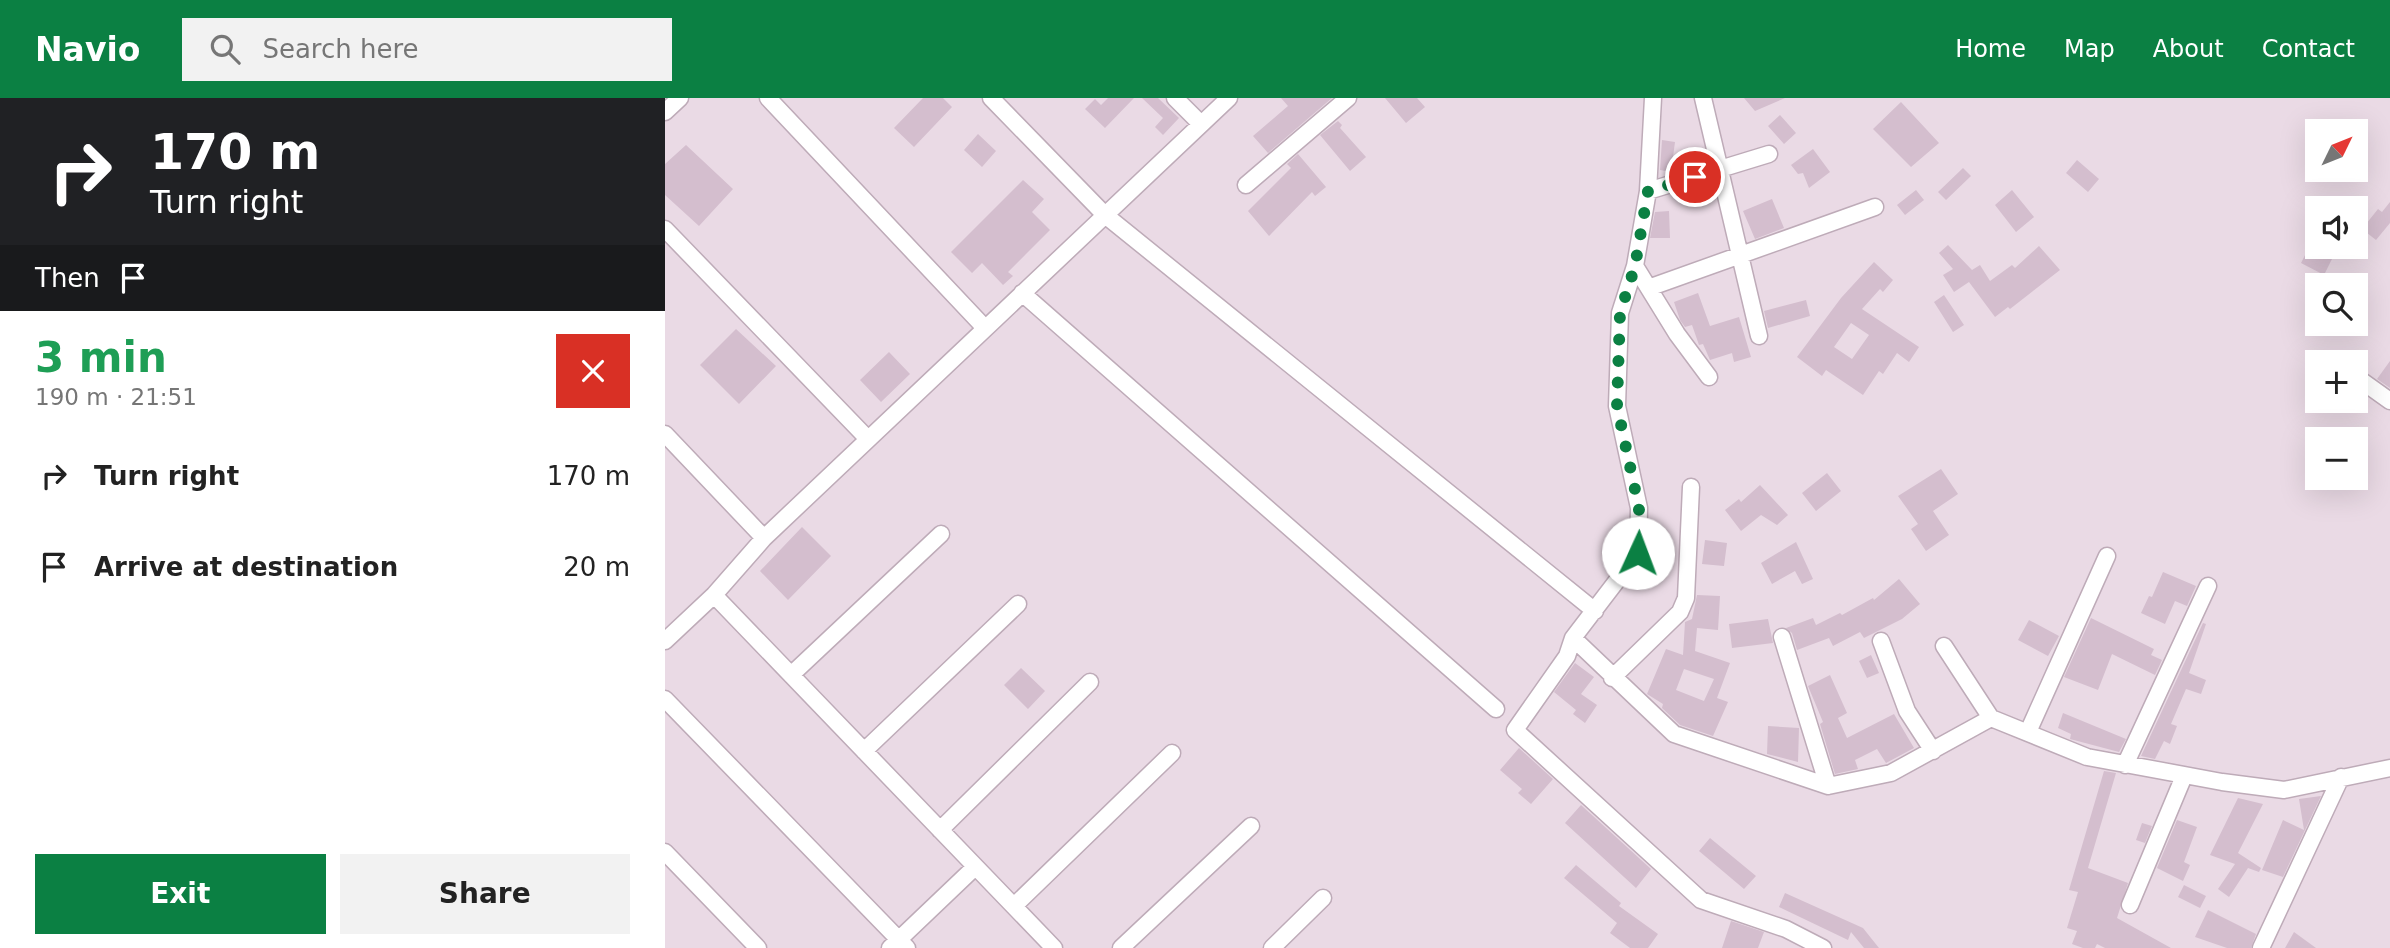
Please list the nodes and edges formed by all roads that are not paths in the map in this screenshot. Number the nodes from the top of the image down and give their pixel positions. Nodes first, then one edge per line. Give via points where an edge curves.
1 (680, 98) edge
2 (768, 98) edge
3 (991, 98) edge
4 (1175, 98) edge
5 (1229, 98) edge
6 (1348, 98) edge
7 (1653, 98) edge
8 (1703, 98) edge
9 (665, 112) edge
10 (1201, 124) junction
11 (1769, 153) dead end
12 (1719, 169) junction
13 (1247, 185) dead end
14 (1648, 191) junction
15 (1875, 207) dead end
16 (1105, 215) junction
17 (665, 229) edge
18 (1739, 255) junction
19 (1635, 266) junction
20 (1651, 287) junction
21 (1022, 293) junction
22 (985, 328) junction
23 (1759, 336) dead end
24 (1709, 377) dead end
25 (2368, 385) edge
26 (2390, 401) edge
27 (665, 434) edge
28 (868, 439) junction
29 (1692, 487) dead end
30 (941, 534) dead end
31 (764, 538) junction
32 (2108, 556) dead end
33 (2209, 586) dead end
34 (714, 595) junction
35 (1018, 604) dead end
36 (1595, 611) junction
37 (1782, 637) dead end
38 (1573, 638) junction
39 (665, 641) edge
40 (1881, 641) dead end
41 (1944, 646) dead end
42 (791, 675) junction
43 (1612, 678) junction
44 (1090, 682) dead end
45 (665, 699) edge
46 (1496, 709) dead end
47 (1991, 718) junction
48 (2028, 732) junction
49 (864, 751) junction
50 (1933, 751) junction
51 (1172, 753) dead end
52 (2125, 765) junction
53 (2390, 768) edge
54 (2184, 776) junction
55 (2340, 777) junction
56 (1828, 786) junction
57 (1251, 826) dead end
58 (940, 830) junction
59 (665, 852) edge
60 (975, 867) junction
61 (1323, 898) dead end
62 (2130, 905) dead end
63 (1014, 906) junction
64 (899, 945) edge
65 (758, 948) edge
66 (1053, 948) edge
67 (1121, 948) edge
68 (1272, 948) edge
69 (1823, 948) edge
70 (2261, 948) edge

1 - 9 street
2 - 22 street
3 - 16 street
4 - 10 street
5 - 10 street
6 - 13 street
7 - 14 street
8 - 12 street
10 - 16 street
11 - 12 street
12 - 14 street
12 - 18 street
14 - 19 street
15 - 18 street
16 - 21 street
16 - 36 street
17 - 28 street
18 - 20 street
18 - 23 street
19 - 20 street
19 - 36 street via 1620,313 1617,406 1639,508 1638,553
20 - 24 street
21 - 22 street
21 - 46 street
22 - 28 street
25 - 26 street
27 - 31 street
28 - 31 street
29 - 43 street via 1686,598 1680,612
30 - 42 street
31 - 34 street
32 - 48 street
33 - 52 street
34 - 39 street
34 - 42 street
35 - 49 street
36 - 38 street
37 - 56 street
38 - 43 street
38 - 69 street via 1567,656 1515,730 1701,900 1786,929
40 - 50 street via 1907,711
41 - 47 street
42 - 49 street
43 - 56 street via 1674,734
44 - 58 street
45 - 64 street
47 - 48 street
47 - 50 street
48 - 52 street via 2087,757
49 - 58 street
50 - 56 street via 1891,773
51 - 63 street
52 - 54 street
53 - 55 street
54 - 55 street via 2284,790
54 - 62 street
55 - 70 street
57 - 67 street
58 - 60 street
59 - 65 street
60 - 63 street
60 - 64 street
61 - 68 street
63 - 66 street

